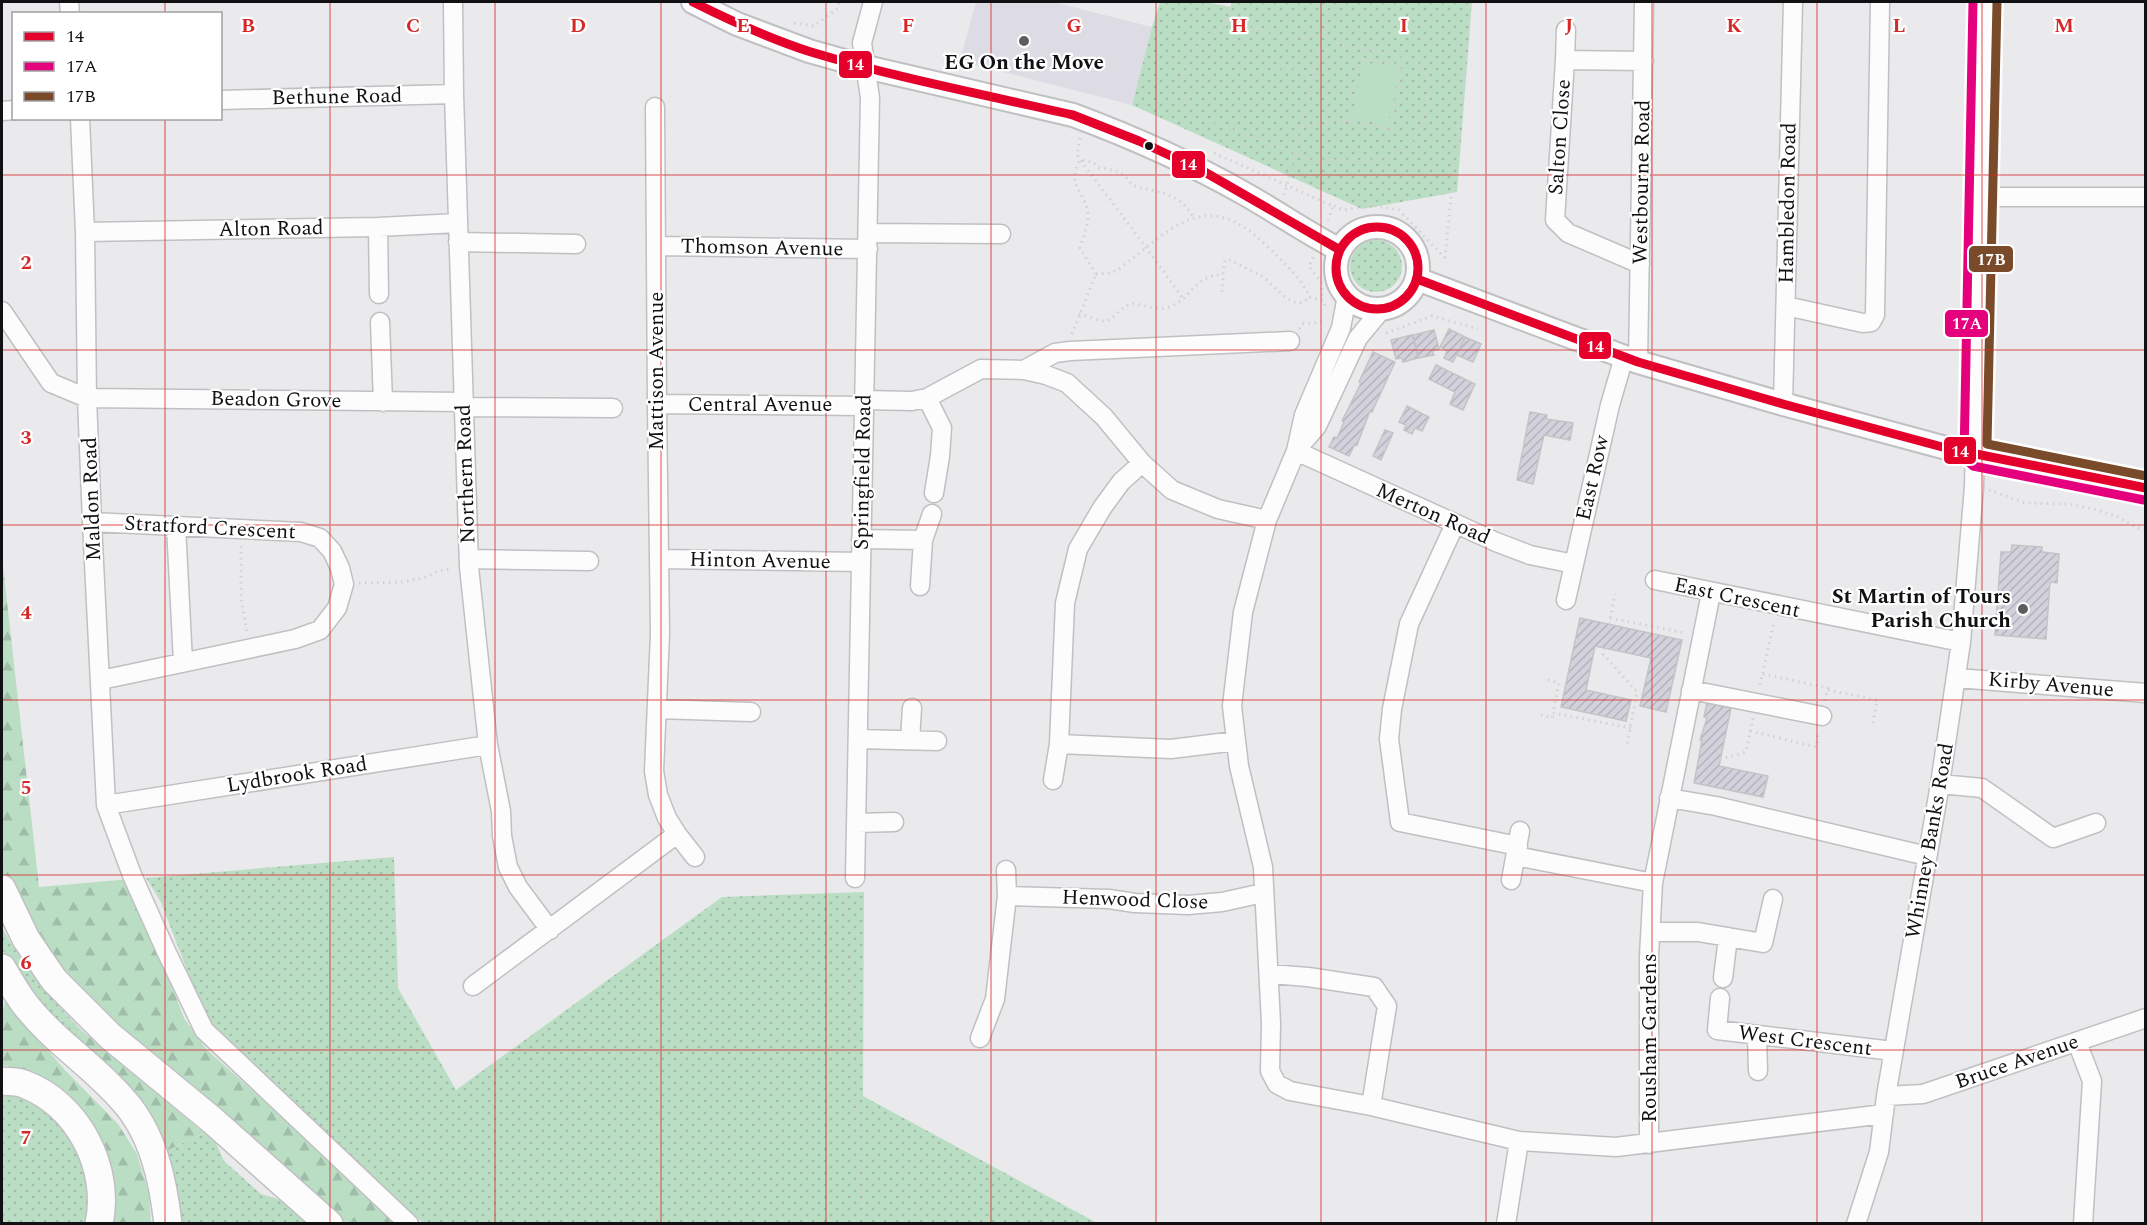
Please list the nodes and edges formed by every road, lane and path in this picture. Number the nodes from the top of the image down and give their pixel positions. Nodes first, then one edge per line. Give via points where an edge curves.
1 (453, 2) edge
2 (693, 2) edge
3 (839, 2) edge
4 (873, 2) edge
5 (1232, 2) edge
6 (1329, 2) edge
7 (1470, 2) edge
8 (1644, 2) edge
9 (1792, 2) edge
10 (1880, 2) edge
11 (1985, 2) edge
12 (1227, 21) junction
13 (791, 22) dead end
14 (1566, 30) dead end
15 (1323, 35) junction
16 (1565, 60) junction
17 (1644, 61) junction
18 (866, 67) junction
19 (1275, 67) dead end
20 (1313, 73) junction
21 (454, 94) junction
22 (222, 100) edge
23 (656, 107) dead end
24 (1084, 119) junction
25 (80, 120) edge
26 (1348, 121) junction
27 (1302, 126) junction
28 (1296, 153) junction
29 (1080, 160) junction
30 (1981, 197) junction
31 (2145, 197) edge
32 (1334, 206) dead end
33 (1276, 213) junction
34 (1193, 217) junction
35 (458, 223) junction
36 (378, 226) junction
37 (85, 232) junction
38 (1001, 234) dead end
39 (868, 241) junction
40 (459, 242) junction
41 (576, 244) dead end
42 (656, 246) junction
43 (1147, 247) junction
44 (1340, 250) junction
45 (1640, 264) junction
46 (1096, 274) junction
47 (1223, 274) junction
48 (1417, 279) junction
49 (1222, 292) dead end
50 (379, 294) dead end
51 (1347, 296) junction
52 (1310, 297) junction
53 (1183, 299) junction
54 (1786, 306) junction
55 (1382, 309) junction
56 (2, 311) edge
57 (1079, 314) junction
58 (380, 322) dead end
59 (1365, 329) junction
60 (1478, 329) dead end
61 (1290, 341) joint
62 (1070, 351) junction
63 (1631, 360) junction
64 (1024, 370) junction
65 (932, 394) junction
66 (87, 398) junction
67 (383, 402) junction
68 (864, 403) junction
69 (657, 404) junction
70 (1783, 404) junction
71 (464, 405) junction
72 (613, 408) dead end
73 (1296, 451) junction
74 (1975, 454) junction
75 (1142, 463) junction
76 (1974, 487) junction
77 (2145, 488) edge
78 (934, 493) dead end
79 (932, 514) dead end
80 (1267, 520) junction
81 (92, 522) junction
82 (1455, 524) junction
83 (176, 526) junction
84 (244, 529) junction
85 (2145, 530) edge
86 (861, 539) junction
87 (923, 540) junction
88 (659, 559) junction
89 (590, 561) dead end
90 (861, 562) junction
91 (469, 563) junction
92 (1574, 564) junction
93 (1655, 580) dead end
94 (344, 584) junction
95 (920, 586) dead end
96 (1711, 593) junction
97 (1615, 594) dead end
98 (1566, 600) dead end
99 (1610, 618) junction
100 (1609, 624) dead end
101 (1702, 637) junction
102 (1961, 642) junction
103 (251, 648) junction
104 (1604, 648) dead end
105 (183, 662) junction
106 (1957, 678) junction
107 (101, 680) junction
108 (1548, 680) dead end
109 (1691, 690) junction
110 (1827, 690) dead end
111 (2145, 693) edge
112 (912, 708) dead end
113 (657, 709) junction
114 (751, 712) dead end
115 (1553, 713) junction
116 (1541, 715) dead end
117 (1822, 716) dead end
118 (1873, 723) dead end
119 (1631, 728) junction
120 (858, 739) junction
121 (910, 740) junction
122 (938, 741) dead end
123 (1236, 741) junction
124 (1059, 744) junction
125 (488, 745) junction
126 (1627, 745) dead end
127 (1053, 780) dead end
128 (1940, 784) junction
129 (1670, 798) junction
130 (106, 805) junction
131 (894, 822) dead end
132 (856, 823) junction
133 (2096, 823) dead end
134 (677, 834) junction
135 (1518, 844) junction
136 (1928, 856) junction
137 (694, 857) dead end
138 (1006, 870) dead end
139 (855, 878) joint
140 (1511, 880) dead end
141 (1653, 883) junction
142 (2, 889) edge
143 (1263, 893) junction
144 (1006, 896) junction
145 (1773, 899) dead end
146 (550, 930) junction
147 (1651, 932) junction
148 (1728, 938) junction
149 (2, 968) edge
150 (1269, 974) junction
151 (1723, 978) dead end
152 (473, 986) dead end
153 (1720, 998) dead end
154 (2145, 1018) edge
155 (1757, 1035) junction
156 (980, 1038) dead end
157 (2077, 1042) junction
158 (1893, 1051) junction
159 (1758, 1071) dead end
160 (2, 1081) edge
161 (1885, 1105) junction
162 (1371, 1106) junction
163 (1519, 1141) junction
164 (1649, 1144) junction
165 (99, 1224) edge
166 (168, 1224) edge
167 (329, 1224) edge
168 (409, 1224) edge
169 (864, 1224) edge
170 (1506, 1224) edge
171 (1856, 1224) edge
172 (2083, 1224) edge

1 - 21 street, Northern Road
2 - 18 main road via 775,40
3 - 13 path via 814,26
4 - 18 street, Springfield Road via 862,43
5 - 12 path
6 - 15 path
7 - 32 path via 1445,258 1398,210 1370,205 1344,210
8 - 17 street, Westbourne Road
9 - 54 street, Hambledon Road
10 - 54 street via 1875,315 1871,322 1863,324
11 - 30 street, Whinney Banks Road
12 - 15 path via 1289,39
12 - 28 path via 1203,39 1189,59 1182,91 1186,103 1212,121
14 - 16 street
15 - 20 path
15 - 28 path via 1344,45 1409,58 1419,65 1426,75 1426,113 1419,132 1404,150 1387,157 1364,161 1310,160
16 - 17 street, Salton Close
16 - 45 street, Salton Close via 1555,220 1568,233
17 - 45 street, Westbourne Road
18 - 24 main road
18 - 39 street, Springfield Road via 870,98
19 - 20 path
20 - 27 path
21 - 22 street, Bethune Road
21 - 35 street, Northern Road
23 - 42 street, Mattison Avenue
24 - 29 path via 1077,155
24 - 33 main road via 1150,145
25 - 37 street, Maldon Road
26 - 26 path via 1360,58 1402,66 1390,129
26 - 27 path
27 - 28 path
28 - 33 path
29 - 34 path via 1126,176 1132,185 1174,196
29 - 43 path
29 - 46 path via 1075,170 1076,187 1088,214 1080,248
30 - 31 street
30 - 74 street, Whinney Banks Road
33 - 44 main road
34 - 43 path
34 - 52 path via 1231,219 1251,230 1301,280
35 - 36 street, Alton Road
35 - 40 street, Northern Road
36 - 37 street, Alton Road
36 - 50 street
37 - 66 street, Maldon Road
38 - 39 street, Thomson Avenue
39 - 42 street, Thomson Avenue
39 - 68 street, Springfield Road
40 - 41 street
40 - 71 street, Northern Road
42 - 69 street, Mattison Avenue
43 - 46 path via 1111,273
43 - 53 path
44 - 48 main road via 1359,231 1385,227 1408,240 1416,252
44 - 51 main road via 1337,274
45 - 63 street, Westbourne Road
46 - 57 path
47 - 49 path
47 - 52 path via 1225,260 1230,261 1272,284 1285,299 1299,303
47 - 53 path via 1201,280
48 - 55 main road via 1404,299
48 - 63 main road
51 - 55 main road via 1357,304
51 - 73 street via 1341,328 1304,415
52 - 61 path via 1323,300 1328,315 1322,322 1303,324
53 - 57 path via 1169,308 1125,306 1108,321
54 - 70 street, Hambledon Road
55 - 59 street
56 - 66 street via 51,383
57 - 62 path
58 - 67 street
59 - 60 path via 1376,336 1432,316
59 - 73 street via 1317,426
61 - 62 street
62 - 64 street via 1054,353
63 - 70 main road
63 - 92 street, East Row via 1610,405
64 - 65 street via 981,369
64 - 75 street via 1067,382 1104,417
65 - 68 street, Central Avenue via 912,401
65 - 78 street via 942,428
66 - 67 street, Beadon Grove
66 - 81 street, Maldon Road
67 - 71 street, Beadon Grove
68 - 69 street, Central Avenue
68 - 86 street, Springfield Road
69 - 88 street, Mattison Avenue
70 - 74 main road
71 - 72 street
71 - 91 street, Northern Road
73 - 80 street, Bruce Avenue
73 - 82 street, Merton Road
74 - 76 street, Whinney Banks Road
74 - 77 main road
75 - 80 street via 1172,490 1218,509
75 - 124 street via 1121,482 1078,549 1065,603
76 - 85 path via 2025,503 2093,509
76 - 102 street, Whinney Banks Road
79 - 87 street
80 - 123 street, Bruce Avenue via 1243,612 1232,706
81 - 83 street, Stratford Crescent
81 - 107 street, Maldon Road
82 - 92 street, Merton Road via 1530,555
82 - 135 street via 1409,624 1392,709 1389,739 1400,822
83 - 84 street, Stratford Crescent
83 - 105 street
84 - 94 street, Stratford Crescent via 286,530 320,538 332,550
84 - 103 path via 240,579 243,620
86 - 87 street
86 - 90 street, Springfield Road
87 - 95 street
88 - 90 street, Hinton Avenue
88 - 113 street, Mattison Avenue
89 - 91 street
90 - 120 street, Springfield Road
91 - 94 path via 402,582
91 - 125 street, Northern Road
92 - 98 street, East Row
93 - 96 street, East Crescent
94 - 103 street via 337,608 320,630
96 - 101 street, Rousham Gardens
96 - 102 street, East Crescent
97 - 99 path
99 - 100 path
99 - 101 path
101 - 109 street, Rousham Gardens
102 - 106 street, Whinney Banks Road
103 - 105 street
104 - 119 path via 1603,654 1637,692
105 - 107 street
106 - 111 street, Kirby Avenue
106 - 128 street, Whinney Banks Road
107 - 130 street, Maldon Road
108 - 115 path via 1559,683
109 - 117 street
109 - 129 street, Rousham Gardens
110 - 118 path via 1877,700
112 - 121 street
113 - 114 street
113 - 134 street, Mattison Avenue via 654,771 658,795
115 - 116 path via 1552,718
115 - 119 path
119 - 126 path
120 - 121 street
120 - 132 street, Springfield Road
121 - 122 street
123 - 124 street via 1171,749
123 - 143 street, Bruce Avenue via 1263,867
124 - 127 street
125 - 130 street, Lydbrook Road
125 - 146 street, Northern Road via 508,867
128 - 133 street via 1982,788 2053,838
128 - 136 street, Whinney Banks Road
129 - 136 street
129 - 141 street, Rousham Gardens
130 - 168 street, Maldon Road via 132,875 204,1030
131 - 132 street
132 - 139 street, Springfield Road
134 - 137 street, Mattison Avenue
134 - 146 street
135 - 140 street
135 - 141 street
136 - 158 street, Whinney Banks Road
138 - 144 street
139 - 169 path via 845,887
141 - 147 street, Rousham Gardens
142 - 167 highway via 26,939 54,980 110,1035
143 - 144 street, Henwood Close via 1188,905
143 - 150 street, Bruce Avenue
144 - 156 street via 995,999
145 - 148 street, Rousham Gardens via 1763,942
146 - 152 street
147 - 148 street, Rousham Gardens
147 - 164 street, Rousham Gardens
148 - 151 street
149 - 166 highway via 24,1004 124,1100 141,1125 164,1189
150 - 162 street, Bruce Avenue via 1270,1071 1277,1084 1290,1091
150 - 162 street via 1374,987 1387,1006
153 - 155 street, West Crescent via 1717,1030
154 - 157 street, Bruce Avenue
155 - 158 street, West Crescent
155 - 159 street
157 - 161 street, Bruce Avenue
157 - 172 street via 2092,1081
158 - 161 street, Whinney Banks Road
160 - 165 highway via 22,1083 50,1096 74,1121 91,1148 101,1178
161 - 164 street, Bruce Avenue
161 - 171 street, Whinney Banks Road via 1879,1152
162 - 163 street, Bruce Avenue
163 - 164 street, Bruce Avenue via 1616,1147
163 - 170 street

